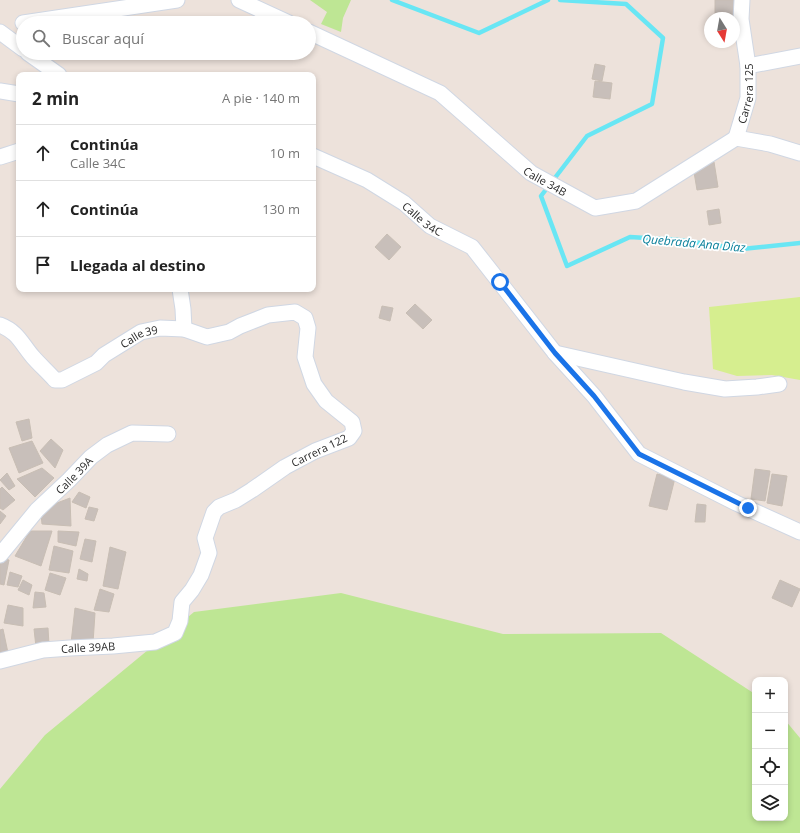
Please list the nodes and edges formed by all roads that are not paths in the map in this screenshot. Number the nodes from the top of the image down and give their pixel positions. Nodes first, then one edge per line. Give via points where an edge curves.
1 (177, 0) edge
2 (240, 0) edge
3 (742, 0) edge
4 (140, 2) edge
5 (62, 16) edge
6 (274, 16) edge
7 (16, 24) edge
8 (0, 27) edge
9 (0, 32) edge
10 (316, 35) edge
11 (16, 44) edge
12 (800, 56) edge
13 (38, 60) edge
14 (748, 66) junction
15 (55, 72) edge
16 (0, 91) edge
17 (16, 94) edge
18 (736, 138) junction
19 (16, 152) edge
20 (800, 153) edge
21 (316, 157) edge
22 (0, 158) edge
23 (180, 292) edge
24 (305, 318) joint
25 (0, 325) edge
26 (184, 329) junction
27 (555, 353) junction
28 (779, 384) dead end
29 (168, 434) dead end
30 (800, 532) edge
31 (0, 555) edge
32 (175, 633) joint
33 (0, 661) edge

1 - 4 street
2 - 6 street
3 - 14 street, Carrera 125 via 741,19
4 - 5 street
7 - 8 street
9 - 11 street
10 - 18 street, Calle 34B via 440,93 531,173 595,208 636,201
12 - 14 street
13 - 15 street
14 - 18 street, Carrera 125 via 748,98
16 - 17 street
18 - 20 street
19 - 22 street
21 - 27 street, Calle 34C via 366,180 404,203 430,226 472,247
23 - 26 street
24 - 26 street, Calle 39 via 295,312 268,315 229,332 207,337
24 - 32 street, Carrera 122 via 308,328 305,357 314,384 326,401 352,422 354,431 349,438 315,451 285,467 214,512 205,538 209,553 201,575 182,602 180,621
25 - 26 street, Calle 39 via 19,337 33,357 55,380 62,380 96,363 104,355 141,332 160,328
27 - 28 street via 725,389
27 - 30 street, Calle 34C via 594,396 639,454
29 - 31 street, Calle 39A via 132,433 107,445 37,510
32 - 33 street, Calle 39AB via 155,642 43,650

